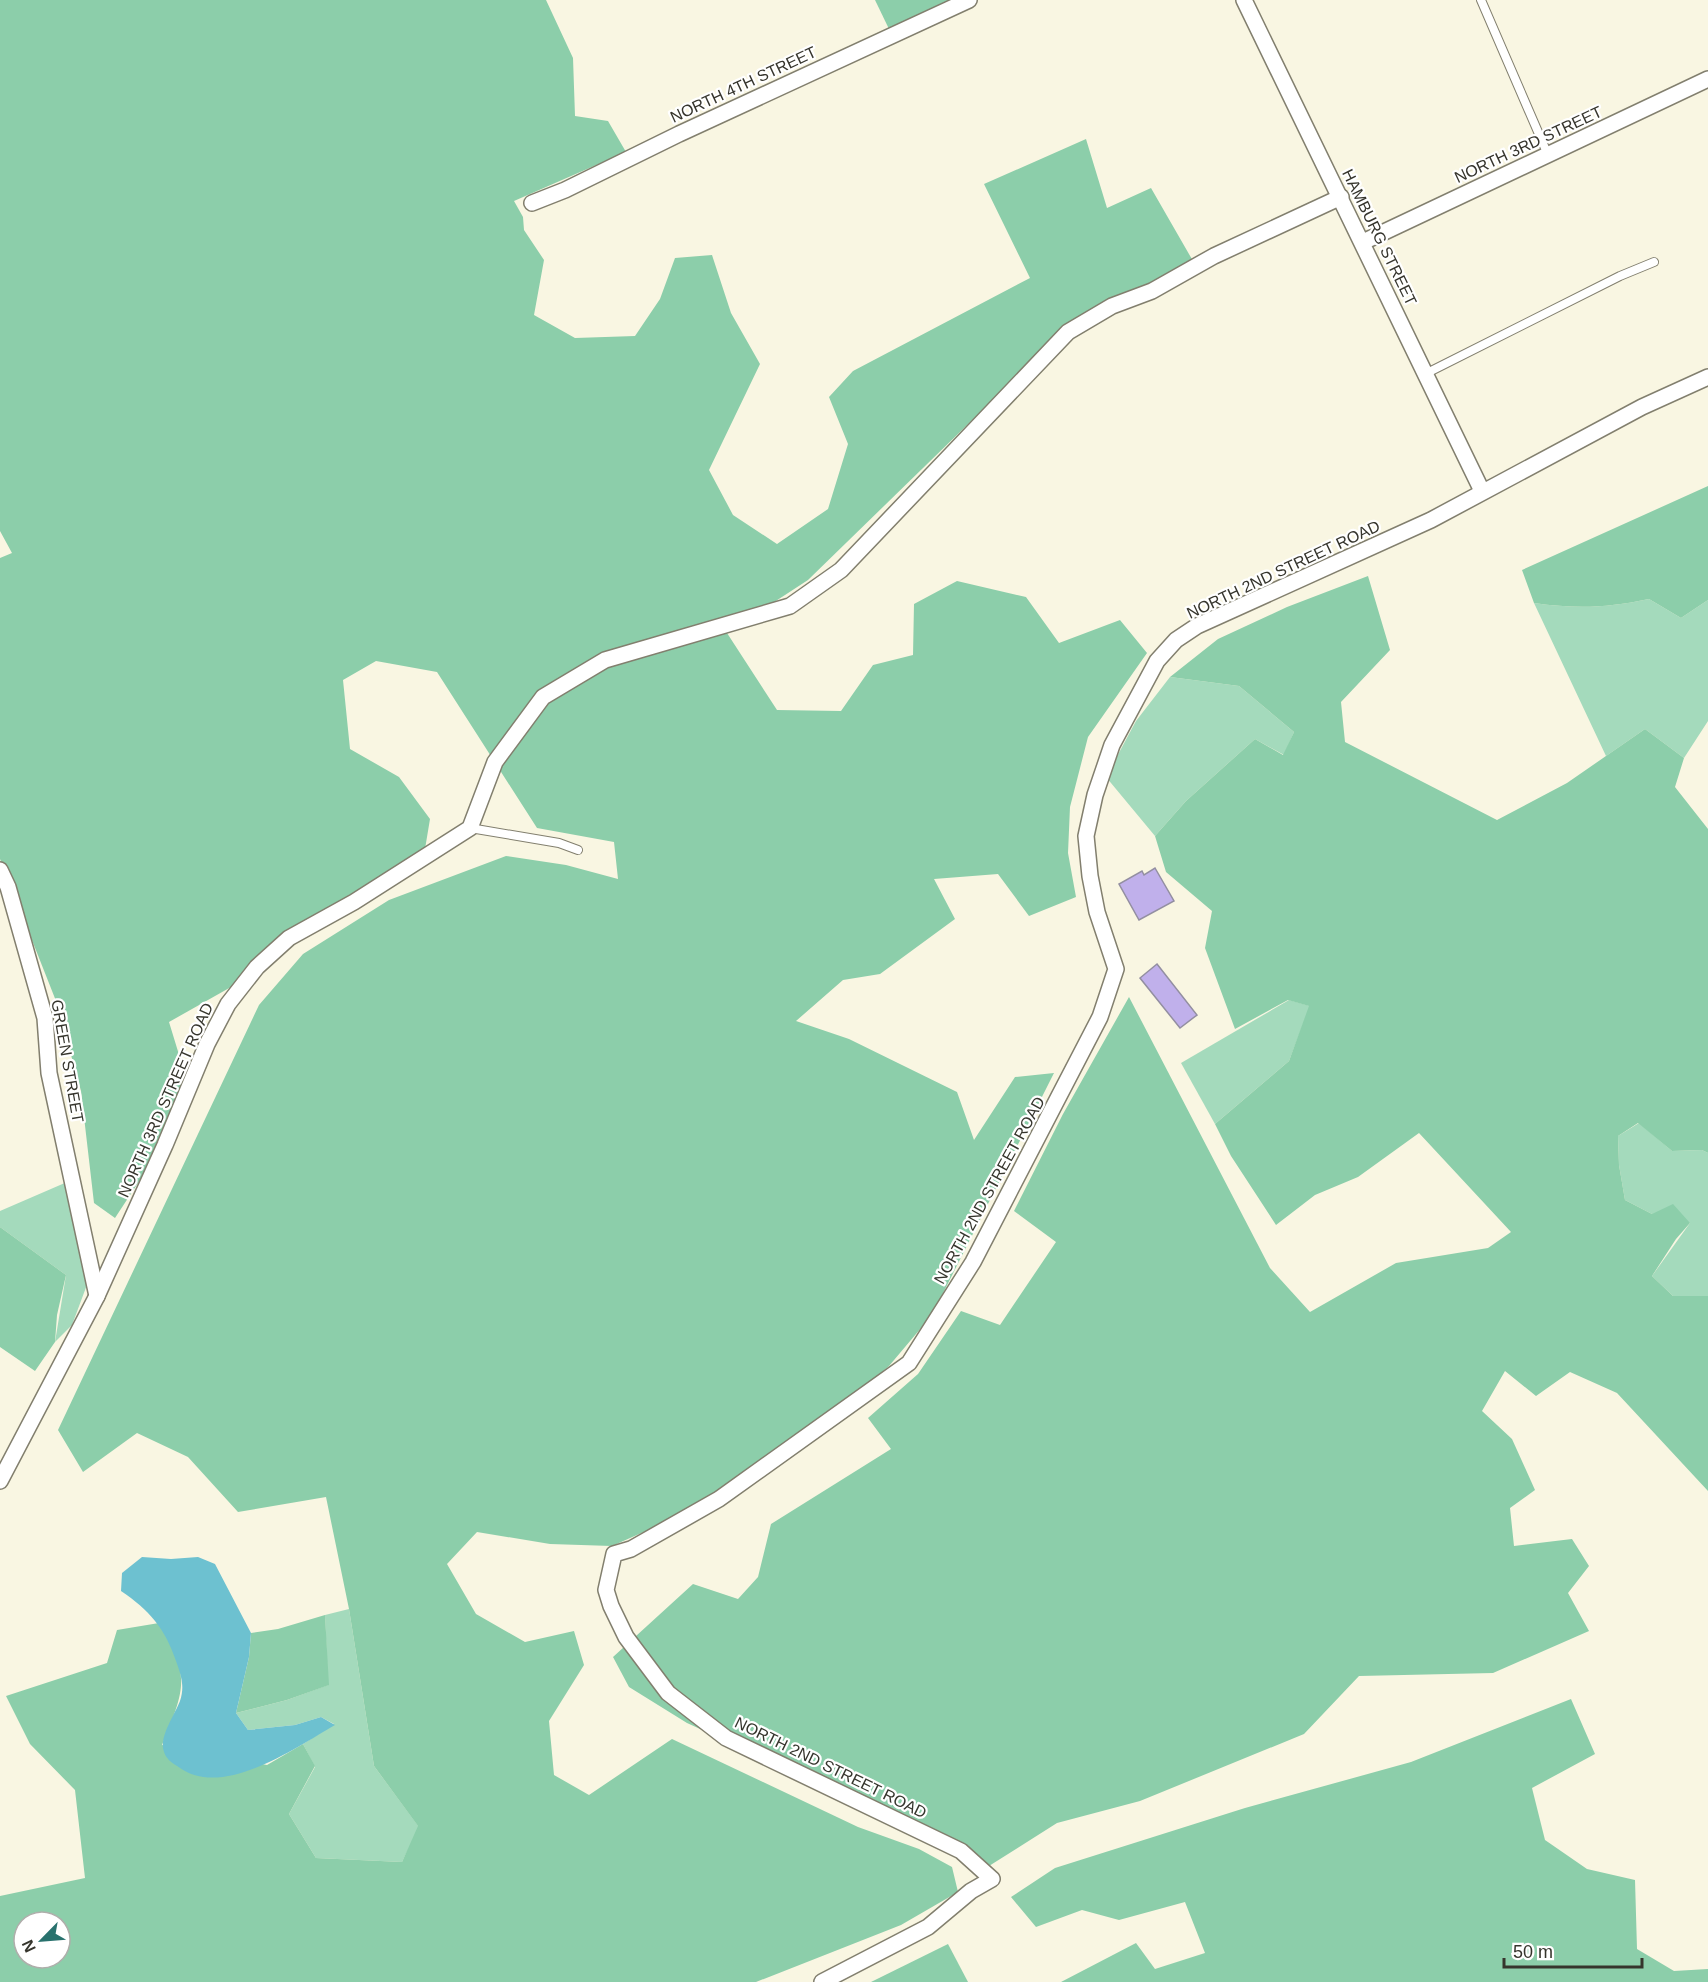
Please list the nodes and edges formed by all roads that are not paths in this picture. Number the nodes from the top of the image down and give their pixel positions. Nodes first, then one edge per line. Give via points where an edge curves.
1 (969, 0) edge
2 (1244, 0) edge
3 (1481, 0) edge
4 (1708, 79) edge
5 (1548, 155) junction
6 (1341, 197) junction
7 (532, 203) dead end
8 (1363, 242) junction
9 (1654, 262) dead end
10 (1425, 374) junction
11 (1708, 377) edge
12 (1482, 491) junction
13 (470, 828) junction
14 (578, 850) dead end
15 (0, 870) edge
16 (98, 1296) junction
17 (0, 1481) edge
18 (822, 1982) edge

1 - 7 street, NORTH 4TH STREET
2 - 6 street, HAMBURG STREET
3 - 5 lane
4 - 5 street, NORTH 3RD STREET
5 - 8 street, NORTH 3RD STREET
6 - 8 street, HAMBURG STREET
6 - 13 street via 1214,256 1152,291 1112,306 1068,332 841,570 790,606 605,660 543,697 495,762
8 - 10 street, HAMBURG STREET
9 - 10 lane
10 - 12 street, HAMBURG STREET
11 - 12 street, NORTH 2ND STREET ROAD
12 - 18 street, NORTH 2ND STREET ROAD via 1431,520 1197,626 1176,640 1157,661 1112,745 1086,836 1097,912 1116,969 1100,1017 973,1262 909,1363 718,1499 631,1549 614,1554 606,1590 611,1606 626,1636 668,1693 726,1738 961,1851 992,1879 971,1890 928,1927
13 - 14 lane via 559,843
13 - 16 street, NORTH 3RD STREET ROAD via 289,938 257,967 228,1004 207,1044
15 - 16 street, GREEN STREET via 45,1018 49,1073
16 - 17 street, NORTH 3RD STREET ROAD

